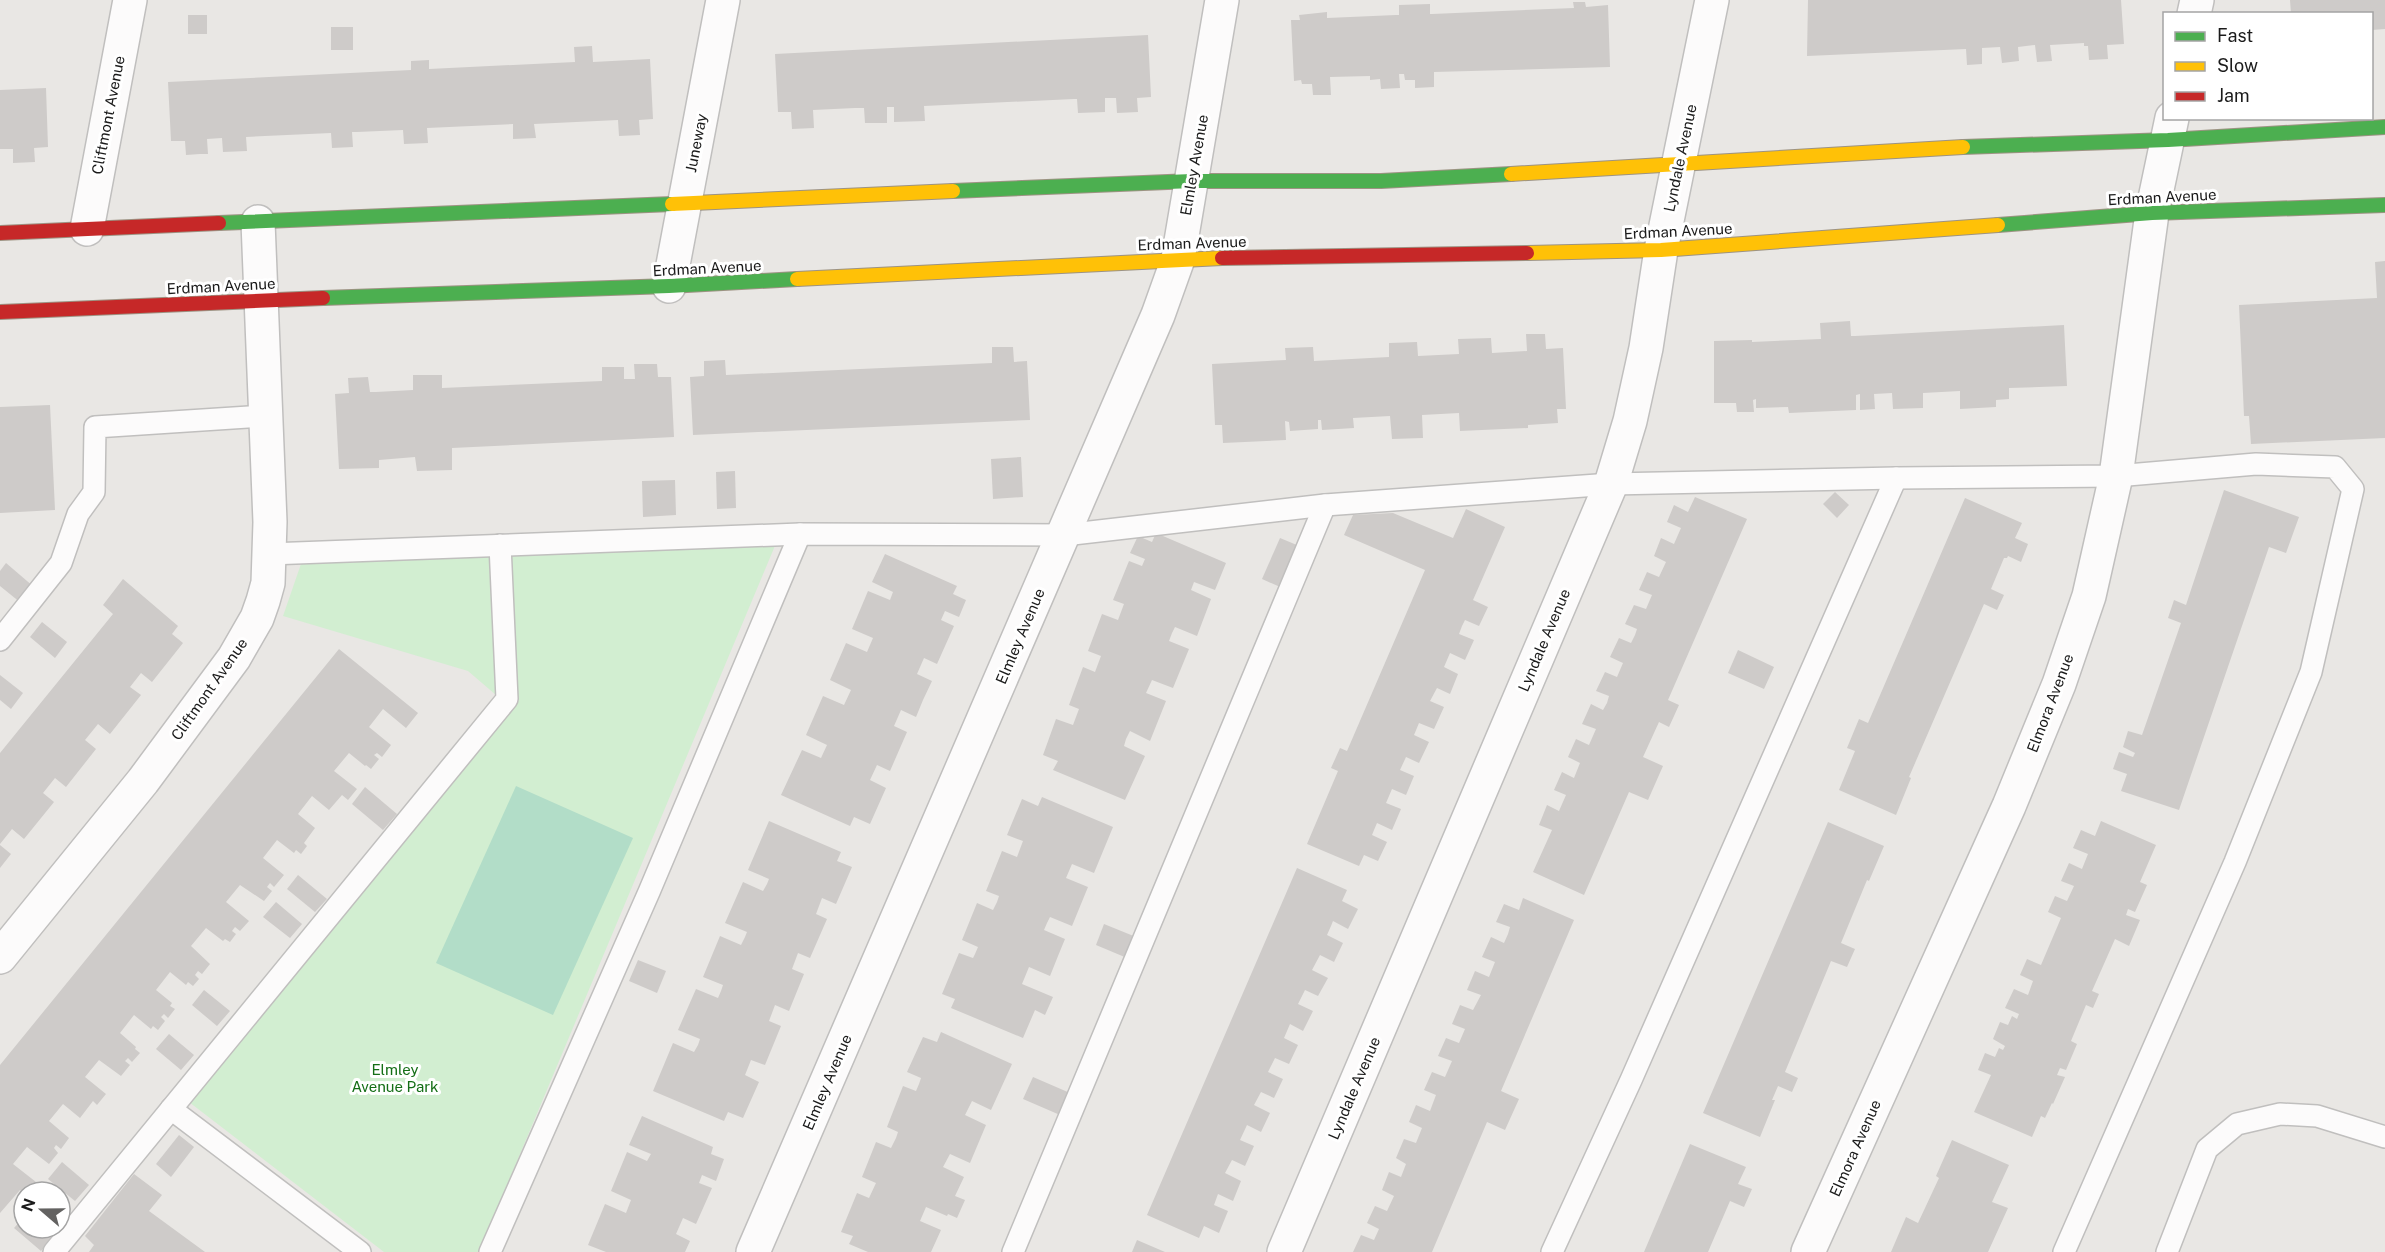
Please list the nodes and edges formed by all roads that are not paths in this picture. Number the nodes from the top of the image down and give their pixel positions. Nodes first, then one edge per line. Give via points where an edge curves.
1 (130, 0) edge
2 (723, 0) edge
3 (1222, 0) edge
4 (1713, 0) edge
5 (2385, 127) edge
6 (2170, 129) edge
7 (1680, 163) junction
8 (1192, 181) junction
9 (685, 204) junction
10 (2385, 205) edge
11 (2152, 213) junction
12 (258, 222) junction
13 (87, 229) junction
14 (0, 233) edge
15 (1661, 250) junction
16 (1178, 259) junction
17 (669, 286) junction
18 (262, 300) junction
19 (0, 312) edge
20 (265, 416) junction
21 (2116, 476) junction
22 (1896, 478) junction
23 (1611, 484) junction
24 (1325, 505) junction
25 (800, 534) junction
26 (1064, 535) junction
27 (500, 545) junction
28 (269, 554) junction
29 (0, 640) edge
30 (0, 957) edge
31 (171, 1109) junction
32 (2385, 1137) edge
33 (54, 1252) edge
34 (360, 1252) edge
35 (490, 1252) edge
36 (753, 1252) edge
37 (1012, 1252) edge
38 (1284, 1252) edge
39 (1552, 1252) edge
40 (1808, 1252) edge
41 (2064, 1252) edge
42 (2167, 1252) edge

1 - 13 street, Cliftmont Avenue
2 - 9 street, Juneway
3 - 8 street, Elmley Avenue
4 - 7 street, Lyndale Avenue
5 - 6 main road
6 - 7 main road via 1970,147
6 - 11 street, Elmora Avenue
7 - 8 main road via 1381,181
7 - 15 street, Lyndale Avenue
8 - 9 main road
8 - 16 street, Elmley Avenue
9 - 12 main road
9 - 17 street, Juneway
10 - 11 main road, Erdman Avenue
11 - 15 main road, Erdman Avenue
11 - 21 street, Elmora Avenue
12 - 13 main road
12 - 18 street, Cliftmont Avenue
13 - 14 main road
15 - 16 main road, Erdman Avenue
15 - 23 street, Lyndale Avenue via 1646,348
16 - 17 main road, Erdman Avenue
16 - 26 street, Elmley Avenue
17 - 18 main road, Erdman Avenue
18 - 19 main road, Erdman Avenue
18 - 20 street, Cliftmont Avenue
20 - 28 street, Cliftmont Avenue
20 - 29 lane via 95,427 94,492 78,514 61,563
21 - 22 lane
21 - 40 street, Elmora Avenue via 2089,596 2059,684 2009,806
21 - 41 lane via 2256,464 2335,466 2354,489 2311,672 2235,862
22 - 23 lane
22 - 39 lane
23 - 24 lane
23 - 38 street, Lyndale Avenue
24 - 26 lane
24 - 37 lane
25 - 26 lane
25 - 27 lane
25 - 35 lane via 649,892
26 - 36 street, Elmley Avenue
27 - 28 lane
27 - 31 lane via 507,699
28 - 30 street, Cliftmont Avenue via 263,601 234,658 143,781
31 - 33 lane
31 - 34 lane
32 - 42 lane via 2317,1116 2280,1114 2237,1124 2207,1149

